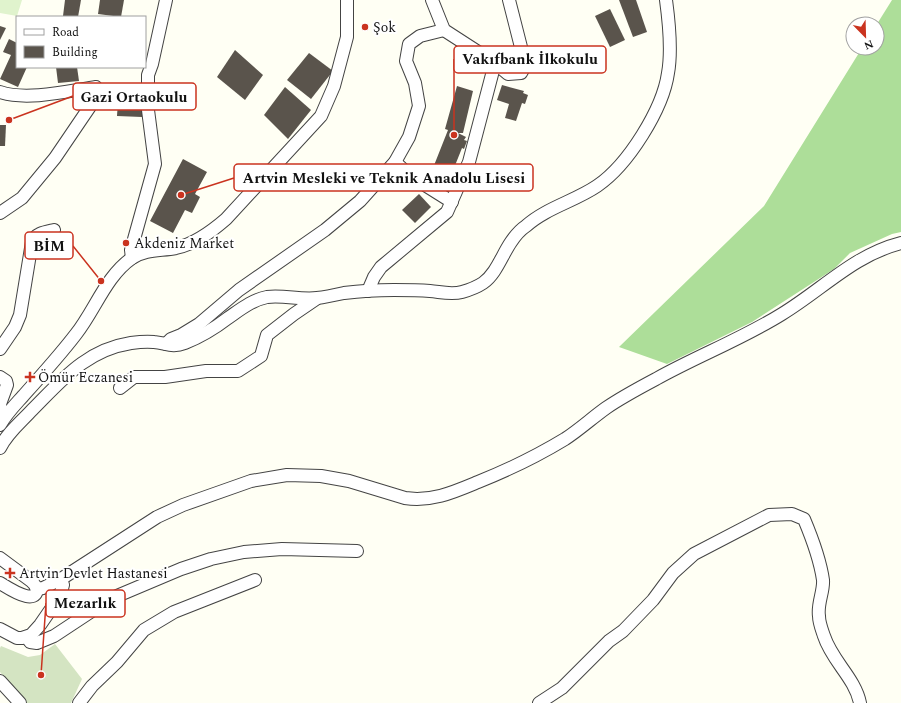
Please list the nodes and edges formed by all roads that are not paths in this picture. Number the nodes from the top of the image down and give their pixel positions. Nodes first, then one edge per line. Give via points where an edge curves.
1 (166, 0) edge
2 (347, 0) edge
3 (432, 0) edge
4 (509, 0) edge
5 (666, 0) edge
6 (444, 30) junction
7 (495, 63) junction
8 (0, 92) edge
9 (395, 162) junction
10 (452, 202) junction
11 (0, 213) edge
12 (54, 230) dead end
13 (901, 243) edge
14 (132, 258) junction
15 (368, 291) junction
16 (316, 299) junction
17 (166, 344) junction
18 (0, 349) edge
19 (0, 377) edge
20 (120, 388) dead end
21 (1, 423) edge
22 (0, 448) edge
23 (357, 551) dead end
24 (0, 558) edge
25 (61, 579) junction
26 (255, 580) dead end
27 (0, 583) edge
28 (37, 589) junction
29 (0, 629) edge
30 (27, 637) junction
31 (0, 680) edge
32 (20, 703) edge
33 (79, 703) edge
34 (539, 703) edge
35 (860, 703) edge

1 - 14 street via 148,75 148,110 155,164 131,250
2 - 14 street via 347,37 334,86 321,116 217,227 186,245 143,252
3 - 6 street
4 - 7 street via 524,66 521,72 508,74
5 - 15 street via 670,59 666,85 644,131 609,176 583,195 529,223 511,242 489,277 476,287 448,294 428,291
6 - 7 street
6 - 9 street via 420,36 408,44 406,61 415,83 419,106 409,137
7 - 10 street via 469,162
8 - 11 street via 16,95 44,94 96,87 91,104 55,158 22,198
9 - 10 street via 409,175
9 - 17 street via 360,201 325,230 239,290 199,324
10 - 15 street via 447,212 381,267
12 - 18 street via 36,235 32,242 20,315
13 - 25 street via 877,250 861,259 760,328 677,367 608,407 536,456 454,492 435,498 414,499 349,481 306,474 251,480 157,517
14 - 21 street via 119,270 76,335
15 - 16 street
16 - 17 street via 260,299 188,342 177,346
16 - 20 street via 267,335 261,356 238,371 134,377
17 - 22 street via 133,342 106,349 92,356 62,380 14,429
19 - 21 street via 7,385 0,404
23 - 30 street via 282,549 244,552 211,559 117,596 54,636 37,643 30,642
24 - 28 street via 36,585
25 - 28 street
25 - 30 street via 63,585 60,596 39,627
26 - 33 street via 174,612 144,630
27 - 28 street via 26,596 36,594
29 - 30 street via 12,637
31 - 32 street
34 - 35 street via 562,688 622,631 653,600 673,572 694,554 769,515 792,514 804,519 817,556 823,581 818,616 825,639 858,693

